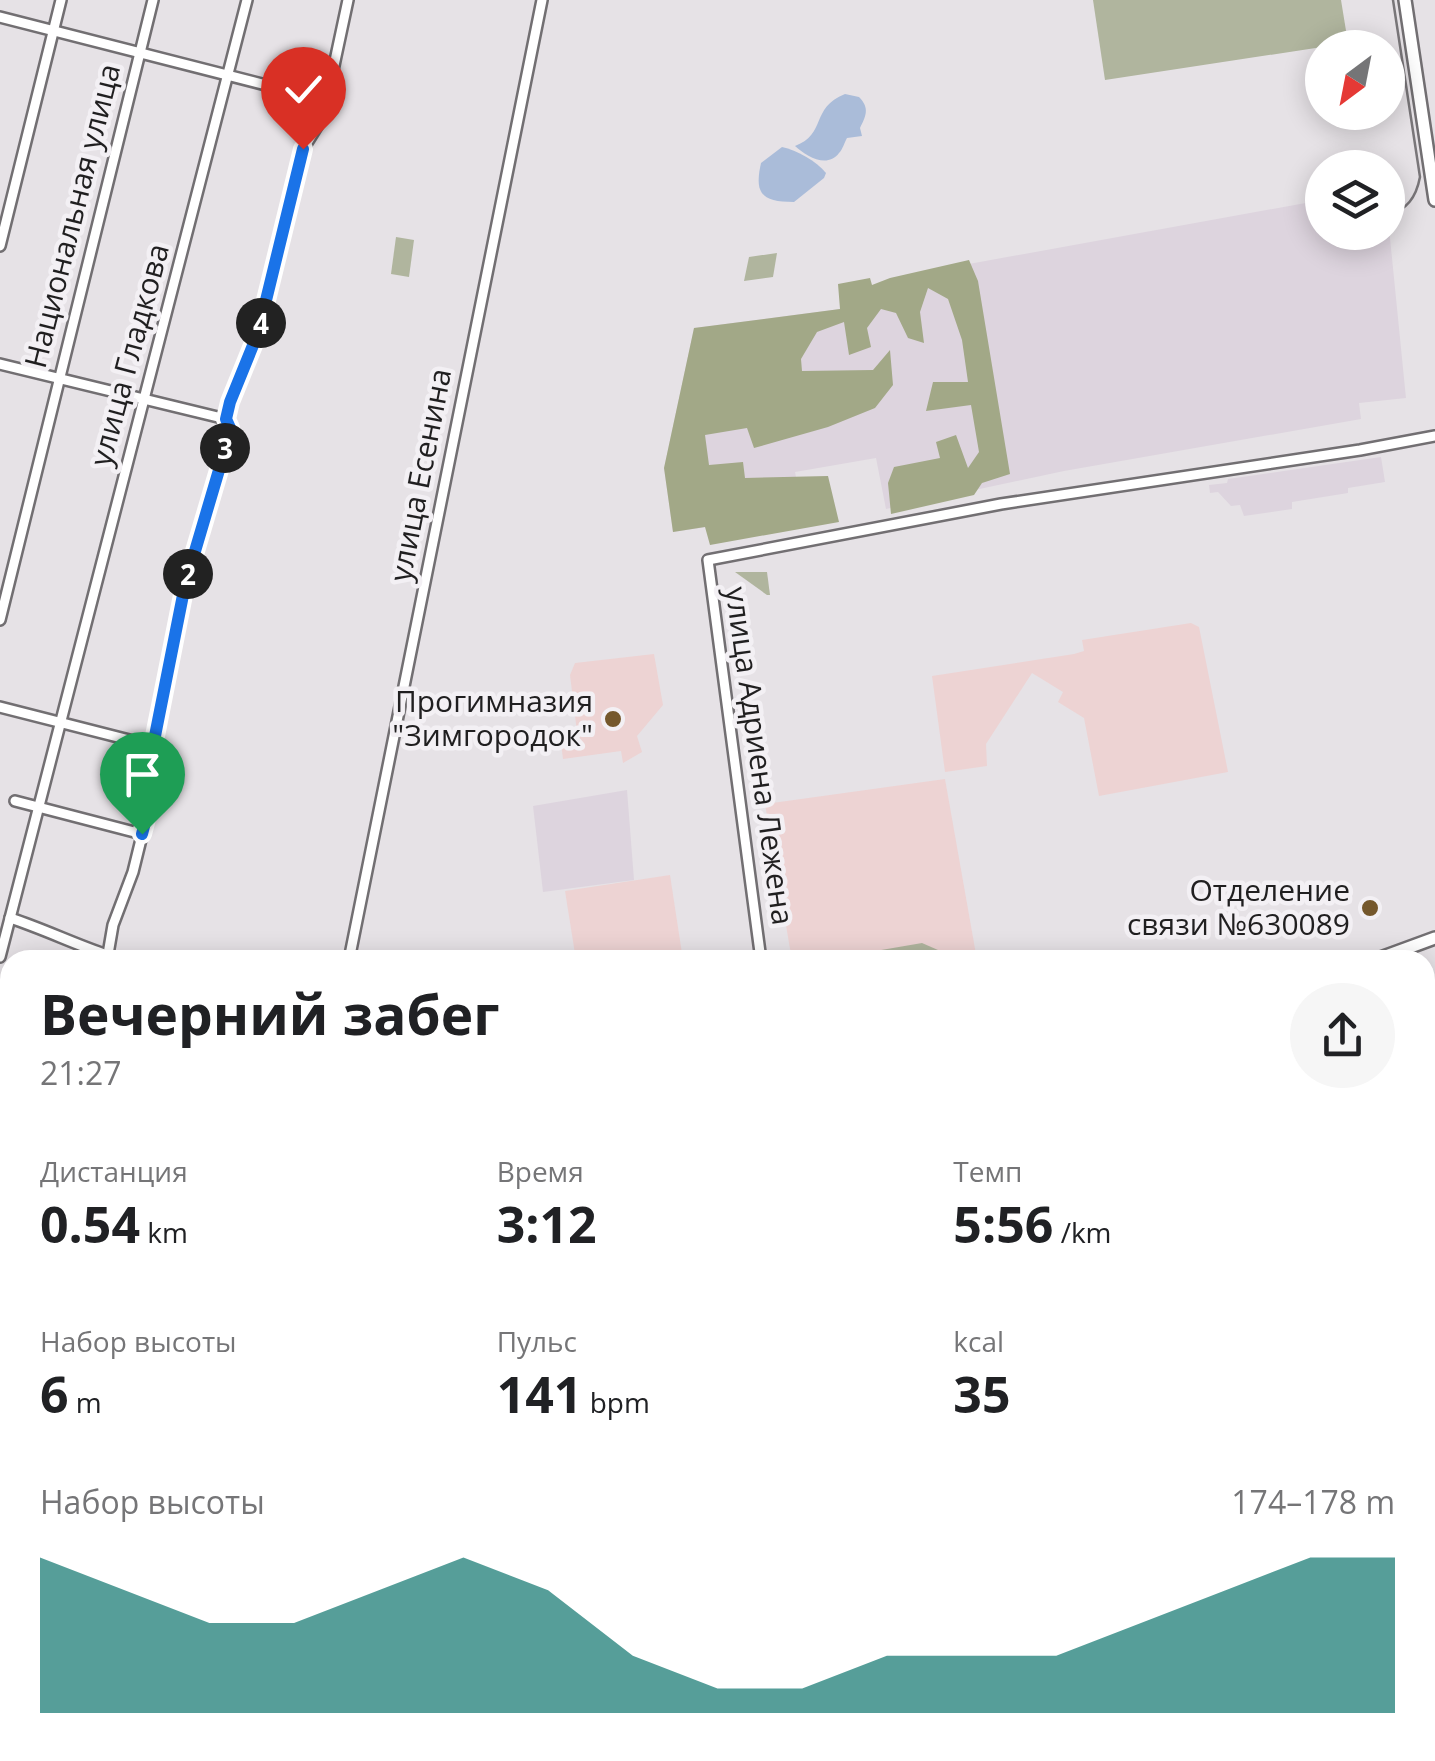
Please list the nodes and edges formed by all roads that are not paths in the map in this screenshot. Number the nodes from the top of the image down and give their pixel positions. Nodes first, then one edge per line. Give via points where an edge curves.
1 (61, 0) edge
2 (153, 0) edge
3 (247, 0) edge
4 (348, 0) edge
5 (542, 0) edge
6 (1405, 0) edge
7 (0, 17) edge
8 (53, 30) junction
9 (140, 52) junction
10 (228, 76) junction
11 (305, 96) dead end
12 (1435, 200) edge
13 (0, 246) edge
14 (0, 364) edge
15 (59, 378) junction
16 (144, 399) junction
17 (226, 419) junction
18 (1435, 436) edge
19 (0, 620) edge
20 (0, 707) edge
21 (61, 722) junction
22 (153, 746) junction
23 (14, 800) dead end
24 (39, 807) junction
25 (142, 834) junction
26 (10, 918) junction
27 (1435, 938) edge
28 (2, 950) edge
29 (88, 950) edge
30 (108, 950) edge
31 (351, 950) edge
32 (760, 950) edge
33 (1402, 950) edge
34 (1435, 1561) edge
35 (1435, 1586) edge

1 - 8 street
2 - 9 street, Национальная улица
3 - 10 street, улица Гладкова
4 - 17 street via 323,117 303,149 258,333
5 - 31 street, улица Есенина
6 - 12 main road
7 - 8 street
8 - 9 street
8 - 13 street
9 - 10 street
9 - 15 street, Национальная улица
10 - 11 street
10 - 16 street, улица Гладкова
14 - 15 street
15 - 16 street
15 - 19 street, Национальная улица
16 - 17 street
16 - 21 street, улица Гладкова
17 - 22 street via 227,443 185,585
18 - 32 street, улица Адриена Лежена via 1000,504 708,560
20 - 21 street
21 - 22 street
21 - 24 street, улица Гладкова
22 - 25 street
23 - 24 street
24 - 25 street
24 - 26 street, улица Гладкова
25 - 30 street
26 - 28 street, улица Гладкова
26 - 29 street
27 - 33 main road
34 - 35 street

